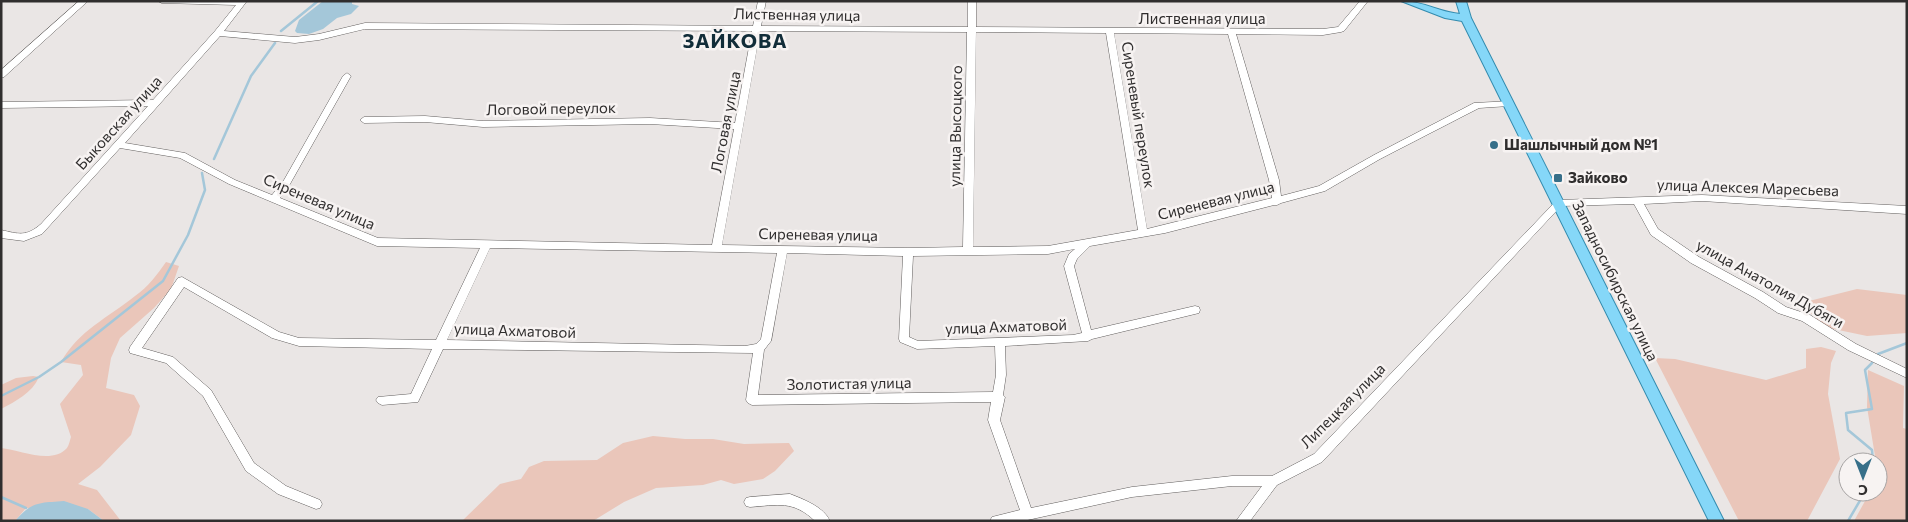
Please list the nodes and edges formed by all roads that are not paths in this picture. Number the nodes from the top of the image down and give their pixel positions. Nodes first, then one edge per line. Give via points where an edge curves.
1 (84, 1) edge
2 (162, 1) edge
3 (762, 1) edge
4 (972, 1) edge
5 (1364, 1) edge
6 (1406, 1) edge
7 (1461, 1) edge
8 (243, 2) edge
9 (1466, 18) junction
10 (757, 28) junction
11 (971, 31) junction
12 (1110, 32) junction
13 (218, 33) junction
14 (1232, 33) junction
15 (1, 75) edge
16 (347, 76) dead end
17 (156, 103) junction
18 (1509, 103) junction
19 (1, 105) edge
20 (364, 120) dead end
21 (739, 126) junction
22 (118, 145) junction
23 (274, 199) junction
24 (1637, 200) junction
25 (1277, 202) junction
26 (1559, 203) junction
27 (1907, 210) edge
28 (1143, 233) junction
29 (1, 234) edge
30 (1086, 244) junction
31 (486, 245) junction
32 (716, 248) junction
33 (783, 250) junction
34 (968, 251) junction
35 (908, 252) junction
36 (1195, 310) dead end
37 (1088, 337) junction
38 (1000, 343) junction
39 (440, 344) junction
40 (759, 348) junction
41 (1907, 374) edge
42 (999, 397) junction
43 (382, 400) dead end
44 (1274, 481) junction
45 (750, 502) dead end
46 (316, 504) dead end
47 (1027, 513) junction
48 (824, 521) edge
49 (996, 521) edge
50 (1242, 521) edge
51 (1717, 521) edge

1 - 15 street
2 - 8 street
3 - 10 street, Логовая улица
4 - 11 street, улица Высоцкого
5 - 14 street, Лиственная улица via 1341,29
6 - 9 main road via 1449,16
7 - 9 main road, Западносибирская улица
8 - 13 street, Быковская улица
9 - 18 main road, Западносибирская улица
10 - 11 street, Лиственная улица
10 - 13 street, Лиственная улица via 365,26 295,40
10 - 21 street, Логовая улица
11 - 12 street, Лиственная улица
11 - 34 street, улица Высоцкого
12 - 14 street, Лиственная улица
12 - 28 street, Сиреневый переулок
13 - 17 street, Быковская улица
14 - 25 street via 1274,180
16 - 23 street via 287,182
17 - 19 street
17 - 22 street, Быковская улица
18 - 25 street, Сиреневая улица via 1477,105 1322,189
18 - 26 main road, Западносибирская улица
20 - 21 street, Логовой переулок via 425,119 483,124 650,121
21 - 32 street, Логовая улица
22 - 23 street, Сиреневая улица via 182,155 232,182
22 - 29 street, Быковская улица via 34,236 21,238
23 - 31 street, Сиреневая улица via 376,242
24 - 26 street, улица Алексея Маресьева
24 - 27 street, улица Алексея Маресьева via 1702,198
24 - 41 street, улица Анатолия Дубяги via 1654,232 1695,260 1782,310 1806,318 1852,347
25 - 28 street, Сиреневая улица
26 - 44 street, Липецкая улица via 1318,458
26 - 51 main road, Западносибирская улица
28 - 30 street, Сиреневая улица
30 - 34 street, Сиреневая улица via 1048,250
30 - 37 street via 1069,266
31 - 32 street, Сиреневая улица
31 - 39 street
32 - 33 street, Сиреневая улица
33 - 35 street, Сиреневая улица
33 - 40 street via 766,341
34 - 35 street, Сиреневая улица
35 - 38 street, улица Ахматовой via 904,338 917,346
36 - 37 street, улица Ахматовой
37 - 38 street, улица Ахматовой
38 - 42 street
39 - 40 street, улица Ахматовой via 645,350
39 - 43 street via 414,399
39 - 46 street, улица Ахматовой via 299,342 276,335 182,282 134,350 169,360 207,393 250,467 282,490
40 - 42 street, Золотистая улица via 752,400
42 - 47 street via 994,420
44 - 47 street, Липецкая улица via 1232,481 1132,492
44 - 50 street
45 - 48 street via 790,499
47 - 49 street, Липецкая улица

